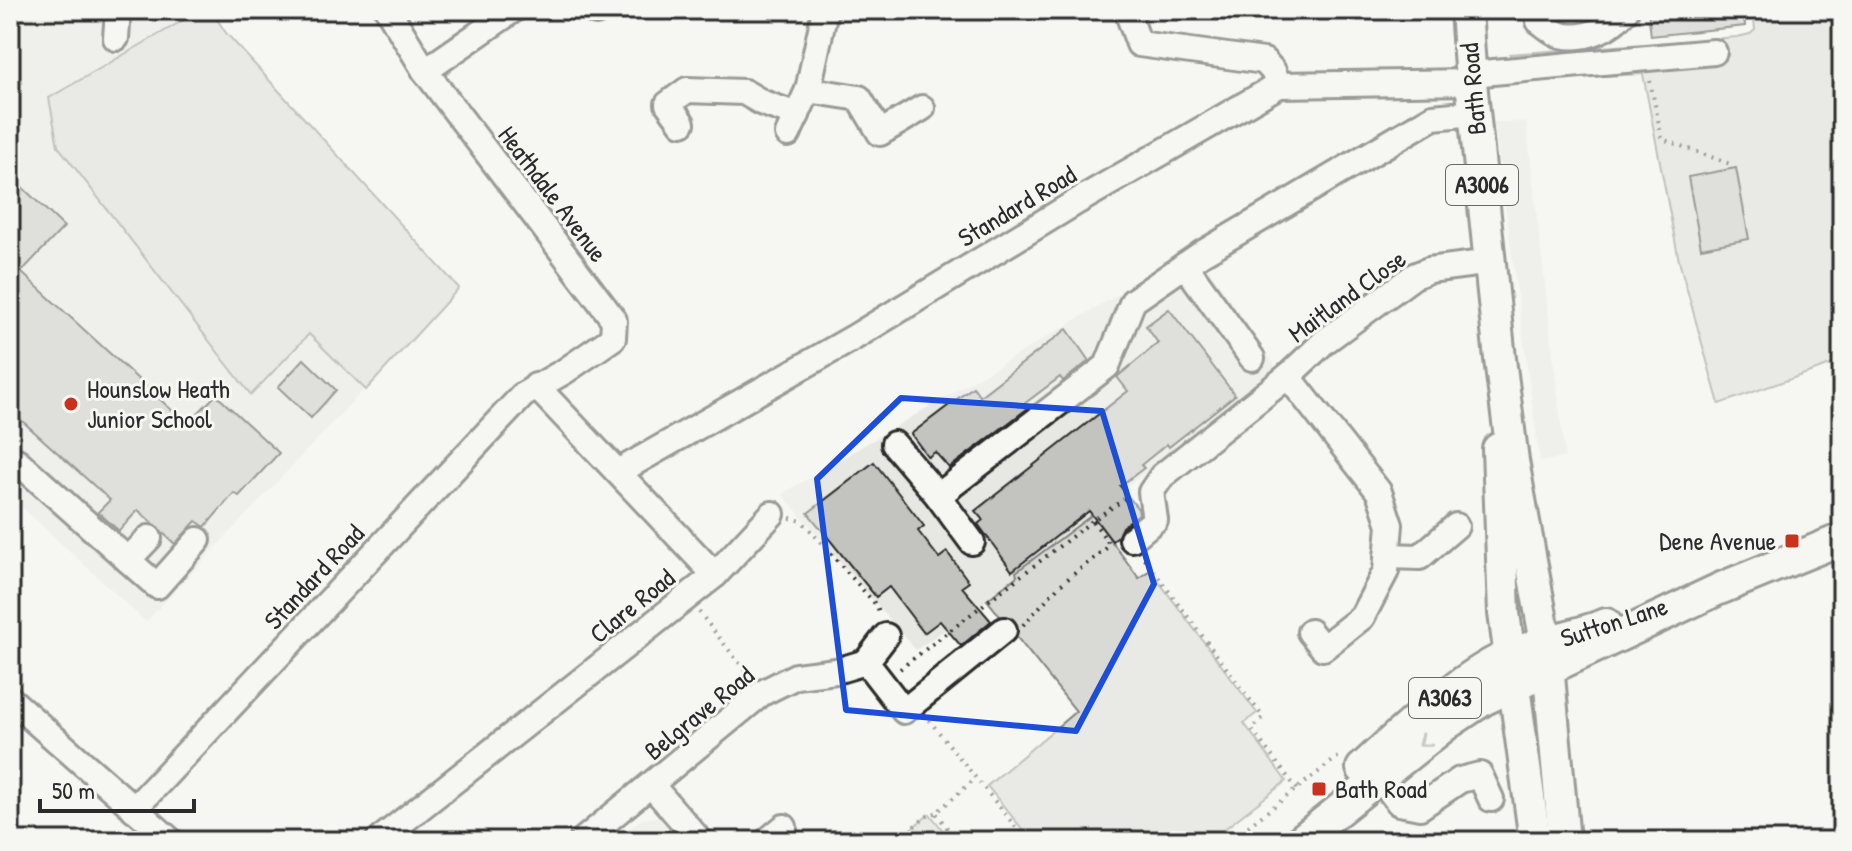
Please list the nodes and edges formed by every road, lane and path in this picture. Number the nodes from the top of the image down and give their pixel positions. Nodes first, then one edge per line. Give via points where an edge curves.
1 (118, 10) edge
2 (388, 10) edge
3 (513, 10) edge
4 (825, 10) edge
5 (1131, 10) edge
6 (1466, 10) edge
7 (1537, 10) edge
8 (1626, 10) edge
9 (116, 38) dead end
10 (1714, 52) dead end
11 (1646, 59) junction
12 (425, 71) junction
13 (1471, 78) junction
14 (1279, 85) junction
15 (808, 90) junction
16 (922, 108) dead end
17 (1475, 113) junction
18 (682, 123) dead end
19 (1730, 164) dead end
20 (1491, 262) junction
21 (1185, 265) junction
22 (1252, 358) dead end
23 (1500, 359) junction
24 (1288, 376) junction
25 (536, 386) junction
26 (894, 444) dead end
27 (10, 469) edge
28 (618, 472) junction
29 (1151, 492) junction
30 (938, 496) junction
31 (772, 514) joint
32 (1092, 521) junction
33 (1456, 526) dead end
34 (149, 538) dead end
35 (1842, 539) edge
36 (198, 540) dead end
37 (972, 542) dead end
38 (1121, 542) junction
39 (1387, 556) junction
40 (128, 560) junction
41 (715, 575) junction
42 (688, 597) junction
43 (1004, 630) joint
44 (1310, 632) dead end
45 (886, 636) joint
46 (866, 662) junction
47 (910, 663) junction
48 (1529, 663) junction
49 (882, 682) junction
50 (762, 693) junction
51 (10, 699) edge
52 (909, 707) junction
53 (1379, 777) junction
54 (976, 778) junction
55 (652, 786) junction
56 (1297, 789) dead end
57 (1491, 799) dead end
58 (134, 809) junction
59 (936, 813) junction
60 (949, 830) junction
61 (165, 839) edge
62 (693, 839) edge
63 (378, 841) edge
64 (582, 841) edge
65 (895, 841) edge
66 (934, 841) edge
67 (957, 841) edge
68 (1027, 841) edge
69 (1282, 841) edge
70 (1300, 841) edge
71 (1535, 841) edge
72 (1546, 841) edge
73 (1564, 841) edge

1 - 9 street
2 - 12 street, Heathdale Avenue
3 - 12 street
4 - 15 street
5 - 14 street via 1139,44 1264,61
6 - 13 main road, Bath Road / A3006
7 - 8 street via 1539,21 1559,35 1582,37 1616,22
10 - 11 street, Standard Road
11 - 13 street, Standard Road
11 - 19 path via 1662,139
12 - 25 street, Heathdale Avenue via 614,320 613,338
13 - 14 street, Standard Road
13 - 17 main road, Bath Road / A3006
14 - 28 street, Standard Road
15 - 16 street via 859,98 880,133
15 - 18 street via 792,124 744,92 687,90 668,104
17 - 20 main road, Bath Road / A3006
17 - 21 street via 1433,117
20 - 23 main road, Bath Road / A3006
20 - 24 street, Maitland Close via 1414,276 1324,342
21 - 22 street
21 - 30 street via 1133,301 1107,366
23 - 48 main road, Bath Road / A3006
23 - 48 main road, Bath Road / A3006 via 1502,595
24 - 29 street, Maitland Close via 1162,476
24 - 39 street, Maitland Close via 1379,492 1390,525
25 - 28 street, Clare Road
25 - 58 street, Standard Road
26 - 30 street
27 - 40 street via 17,461
28 - 41 street, Clare Road
29 - 32 path via 1128,496
29 - 38 street via 1155,520
30 - 37 street
31 - 41 street
31 - 45 path via 802,521 877,606
32 - 38 path
32 - 47 path
33 - 39 street via 1420,557
34 - 40 street
35 - 48 main road, Sutton Lane / A3063
36 - 40 street via 157,586
38 - 43 path via 1059,586 1023,625
38 - 56 path via 1263,717 1252,730
39 - 44 street, Maitland Close via 1386,571 1362,617 1323,648
41 - 42 street, Clare Road
42 - 50 path
42 - 63 street, Clare Road
43 - 52 street
45 - 46 street
46 - 49 street
46 - 50 street, Belgrave Road via 796,676
47 - 49 path
47 - 52 path
48 -> 53 main road, A3063
48 - 69 main road, A3063 via 1459,686
48 - 71 main road, Bath Road / A3006
48 - 72 main road
48 - 73 main road, Bath Road / A3006
49 - 52 street
50 - 55 street, Belgrave Road
51 - 58 street
52 - 54 path
53 - 57 street via 1399,803 1420,807 1460,780 1480,775
53 - 70 main road, A3063
54 - 59 path
54 - 68 path
55 - 62 street
55 - 64 street, Belgrave Road
58 - 61 street
59 - 60 path
59 - 65 path
60 - 66 path
60 - 67 path

